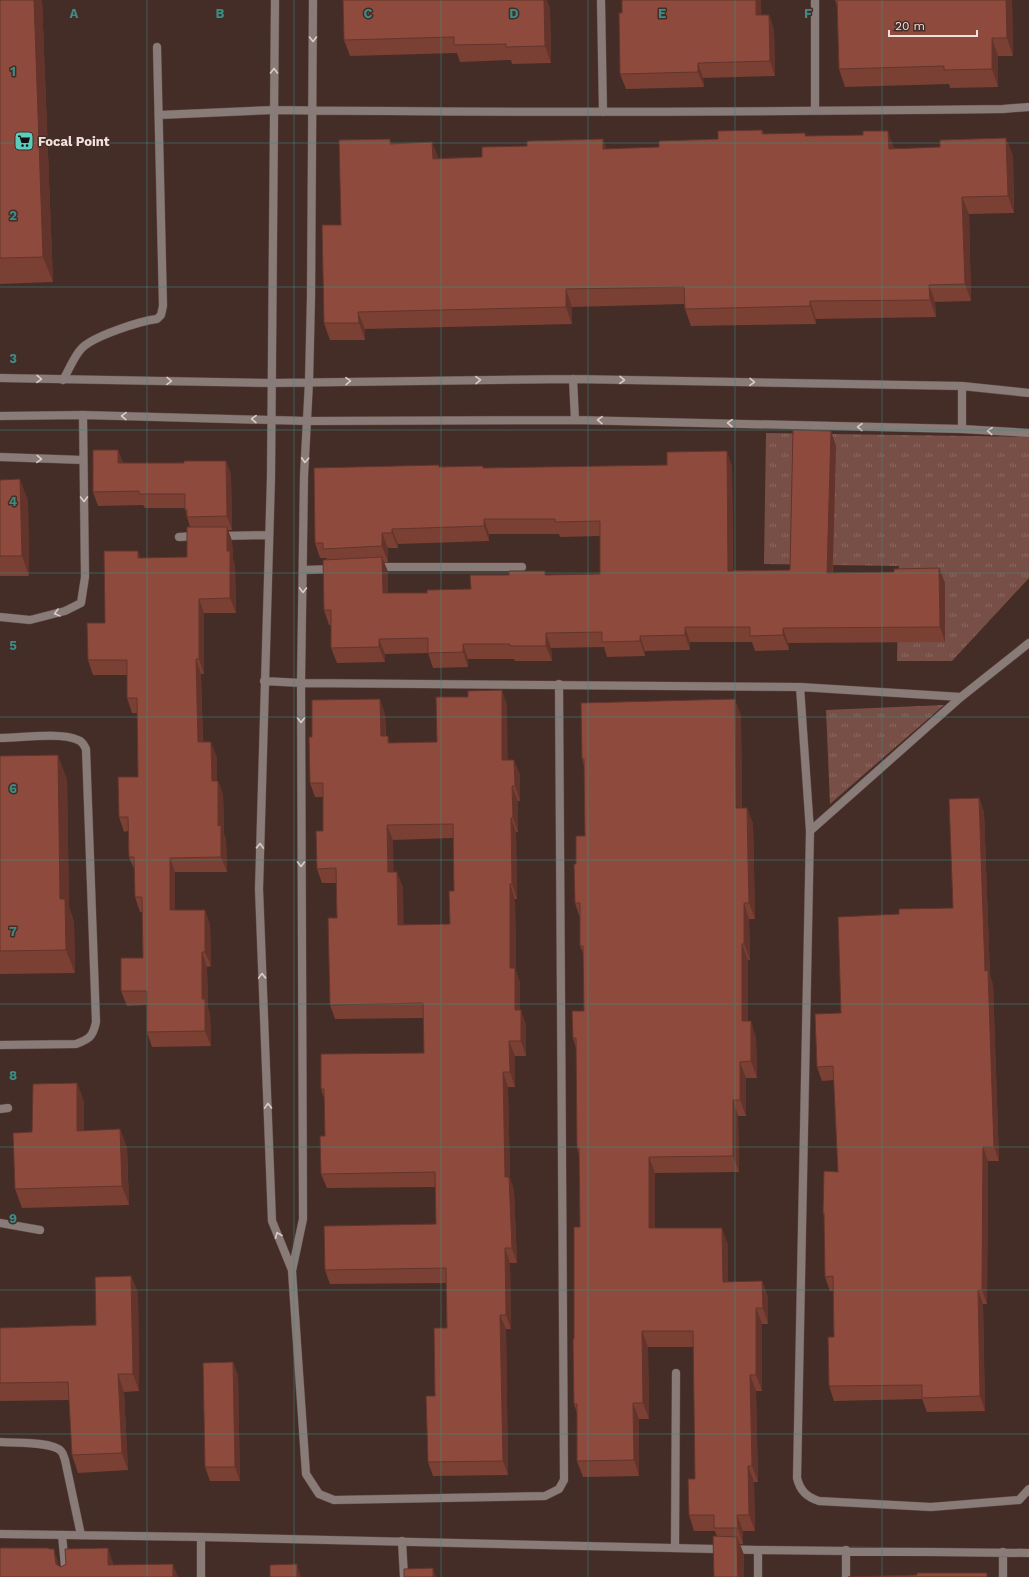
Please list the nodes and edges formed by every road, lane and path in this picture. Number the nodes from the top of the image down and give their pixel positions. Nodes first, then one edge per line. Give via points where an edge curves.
1 (275, 0) edge
2 (313, 0) edge
3 (601, 0) edge
4 (815, 0) edge
5 (157, 47) dead end
6 (1029, 107) edge
7 (274, 110) junction
8 (313, 110) junction
9 (815, 111) junction
10 (603, 112) junction
11 (159, 115) junction
12 (0, 378) edge
13 (573, 379) junction
14 (63, 380) junction
15 (309, 382) junction
16 (272, 383) junction
17 (962, 386) junction
18 (1029, 393) edge
19 (83, 415) junction
20 (0, 416) edge
21 (271, 419) junction
22 (575, 420) junction
23 (307, 421) junction
24 (962, 429) junction
25 (1029, 433) edge
26 (0, 457) edge
27 (83, 460) junction
28 (268, 535) junction
29 (179, 537) dead end
30 (522, 567) dead end
31 (366, 568) edge
32 (342, 569) edge
33 (304, 570) junction
34 (0, 617) edge
35 (1029, 643) edge
36 (264, 681) junction
37 (301, 682) junction
38 (559, 684) junction
39 (800, 687) junction
40 (961, 697) junction
41 (0, 738) edge
42 (810, 831) junction
43 (0, 1045) edge
44 (0, 1223) edge
45 (40, 1230) dead end
46 (292, 1271) junction
47 (676, 1373) dead end
48 (0, 1442) edge
49 (1029, 1489) edge
50 (0, 1534) edge
51 (62, 1535) junction
52 (81, 1535) junction
53 (201, 1537) junction
54 (402, 1542) junction
55 (675, 1548) junction
56 (758, 1550) junction
57 (846, 1550) junction
58 (1003, 1552) junction
59 (1029, 1553) edge
60 (66, 1577) edge
61 (201, 1577) edge
62 (404, 1577) edge
63 (758, 1577) edge
64 (846, 1577) edge
65 (1003, 1577) edge

7 -> 1 street
2 -> 8 street
3 - 10 street
4 - 9 street
5 - 11 street
6 - 9 street
7 - 8 street
7 - 11 street
7 - 16 street
8 - 10 street
8 - 15 street
9 - 10 street
11 - 14 street via 163,306 161,315 157,319 107,334 87,344
12 -> 14 street
15 -> 13 street
13 -> 17 street
13 - 22 street
14 -> 16 street
15 - 16 street
15 - 23 street
16 - 21 street
17 - 18 street
17 - 24 street
19 - 20 street
21 -> 19 street
19 - 27 street
21 - 23 street
21 - 28 street
22 - 23 street
24 -> 22 street
23 -> 33 street
25 -> 24 street
26 -> 27 street
27 -> 34 street via 85,577 81,603 30,620
28 - 29 street
28 - 36 street
30 - 31 street
32 - 33 street
33 -> 37 street
35 - 40 street
36 - 37 street
46 -> 36 street via 272,1221 259,890
37 - 38 street
37 -> 46 street via 303,1219
38 - 39 street
38 - 46 street via 564,1480 559,1489 545,1496 334,1500 319,1494 306,1474
39 - 40 street
39 - 42 street
40 - 42 street
41 - 43 street via 60,736 77,739 86,749 96,1022 94,1033 76,1044
42 - 49 street via 797,1478 799,1486 804,1494 819,1502 931,1507 1019,1500
44 - 45 street
47 - 55 street
48 - 52 street via 46,1445 62,1452
50 - 51 street
51 - 52 street
51 - 60 street
52 - 53 street
53 - 54 street
53 - 61 street
54 - 55 street
54 - 62 street
55 - 56 street
56 - 57 street
56 - 63 street
57 - 58 street
57 - 64 street
58 - 59 street
58 - 65 street

